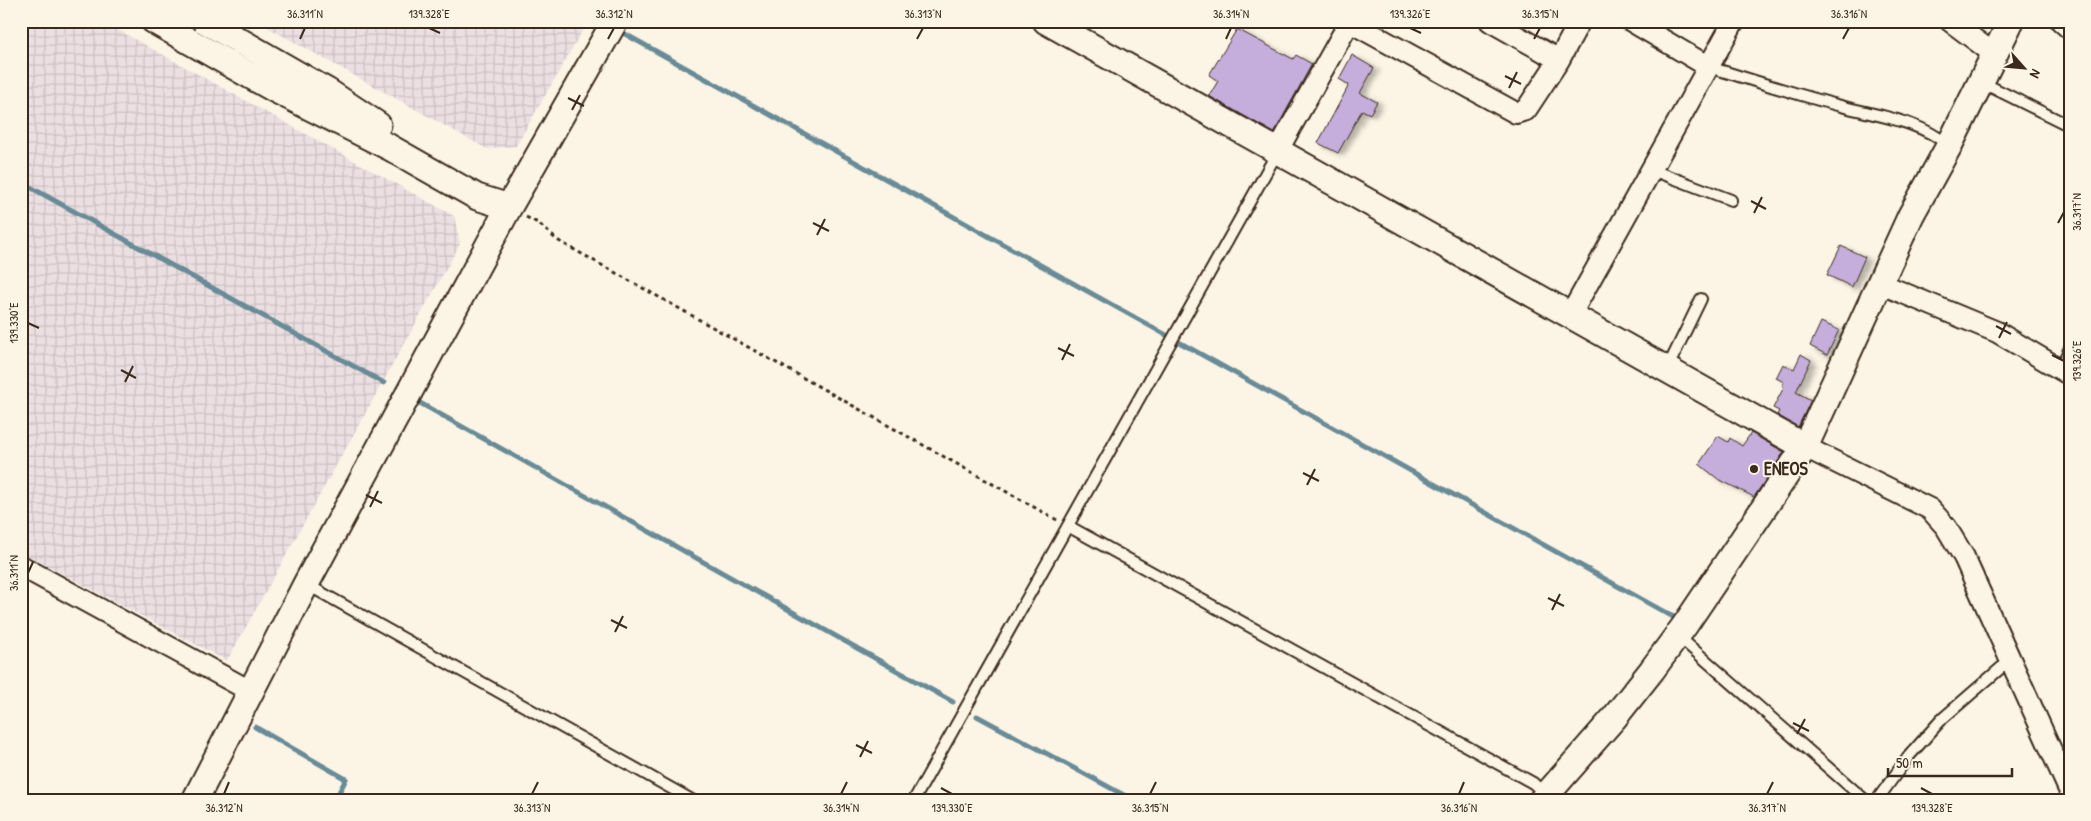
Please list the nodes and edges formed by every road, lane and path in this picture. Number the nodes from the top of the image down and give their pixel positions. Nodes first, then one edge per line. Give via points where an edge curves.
1 (154, 21) edge
2 (206, 21) edge
3 (615, 21) edge
4 (1046, 21) edge
5 (1490, 21) edge
6 (1580, 21) edge
7 (1631, 21) edge
8 (1734, 21) edge
9 (1950, 21) edge
10 (2011, 21) edge
11 (2061, 21) edge
12 (1349, 22) edge
13 (2070, 29) edge
14 (1994, 54) junction
15 (1559, 60) junction
16 (1709, 67) junction
17 (1981, 82) junction
18 (2070, 126) edge
19 (1949, 146) junction
20 (1278, 150) junction
21 (1652, 170) junction
22 (1731, 200) dead end
23 (510, 207) junction
24 (1879, 283) junction
25 (1701, 299) dead end
26 (1571, 314) junction
27 (2070, 348) edge
28 (1667, 369) junction
29 (2065, 372) edge
30 (1805, 447) junction
31 (1068, 526) junction
32 (22, 569) edge
33 (306, 584) junction
34 (1677, 635) junction
35 (2011, 662) junction
36 (250, 692) junction
37 (2069, 788) edge
38 (1544, 797) edge
39 (195, 800) edge
40 (692, 800) edge
41 (914, 800) edge
42 (1865, 800) edge
43 (1877, 800) edge

1 - 23 street via 477,197
2 - 23 street via 327,91 398,139 484,188
3 - 23 street
4 - 20 street
5 - 15 street
6 - 15 street
7 - 16 street
8 - 16 street
9 - 14 street
10 - 14 street
11 - 13 street
12 - 15 street via 1516,113 1526,110
12 - 20 street
14 - 17 street
16 - 19 lane via 1841,106 1899,119
16 - 21 street
17 - 18 lane
17 - 19 street
19 - 24 street
20 - 26 street
20 - 31 lane
21 - 22 lane
21 - 26 street
23 - 31 path via 538,223 557,240
23 - 33 street
24 - 29 street via 1997,332
24 - 30 street
25 - 28 lane
26 - 28 street
27 - 29 lane
28 - 30 street
30 - 34 street
30 - 35 street via 1930,509 1946,527 1964,558
31 - 38 lane via 1524,778
31 - 41 lane
32 - 36 street
33 - 36 street
33 - 40 lane
34 - 38 street via 1614,718
34 - 42 lane
35 - 37 street
35 - 43 lane via 1942,719
36 - 39 street

